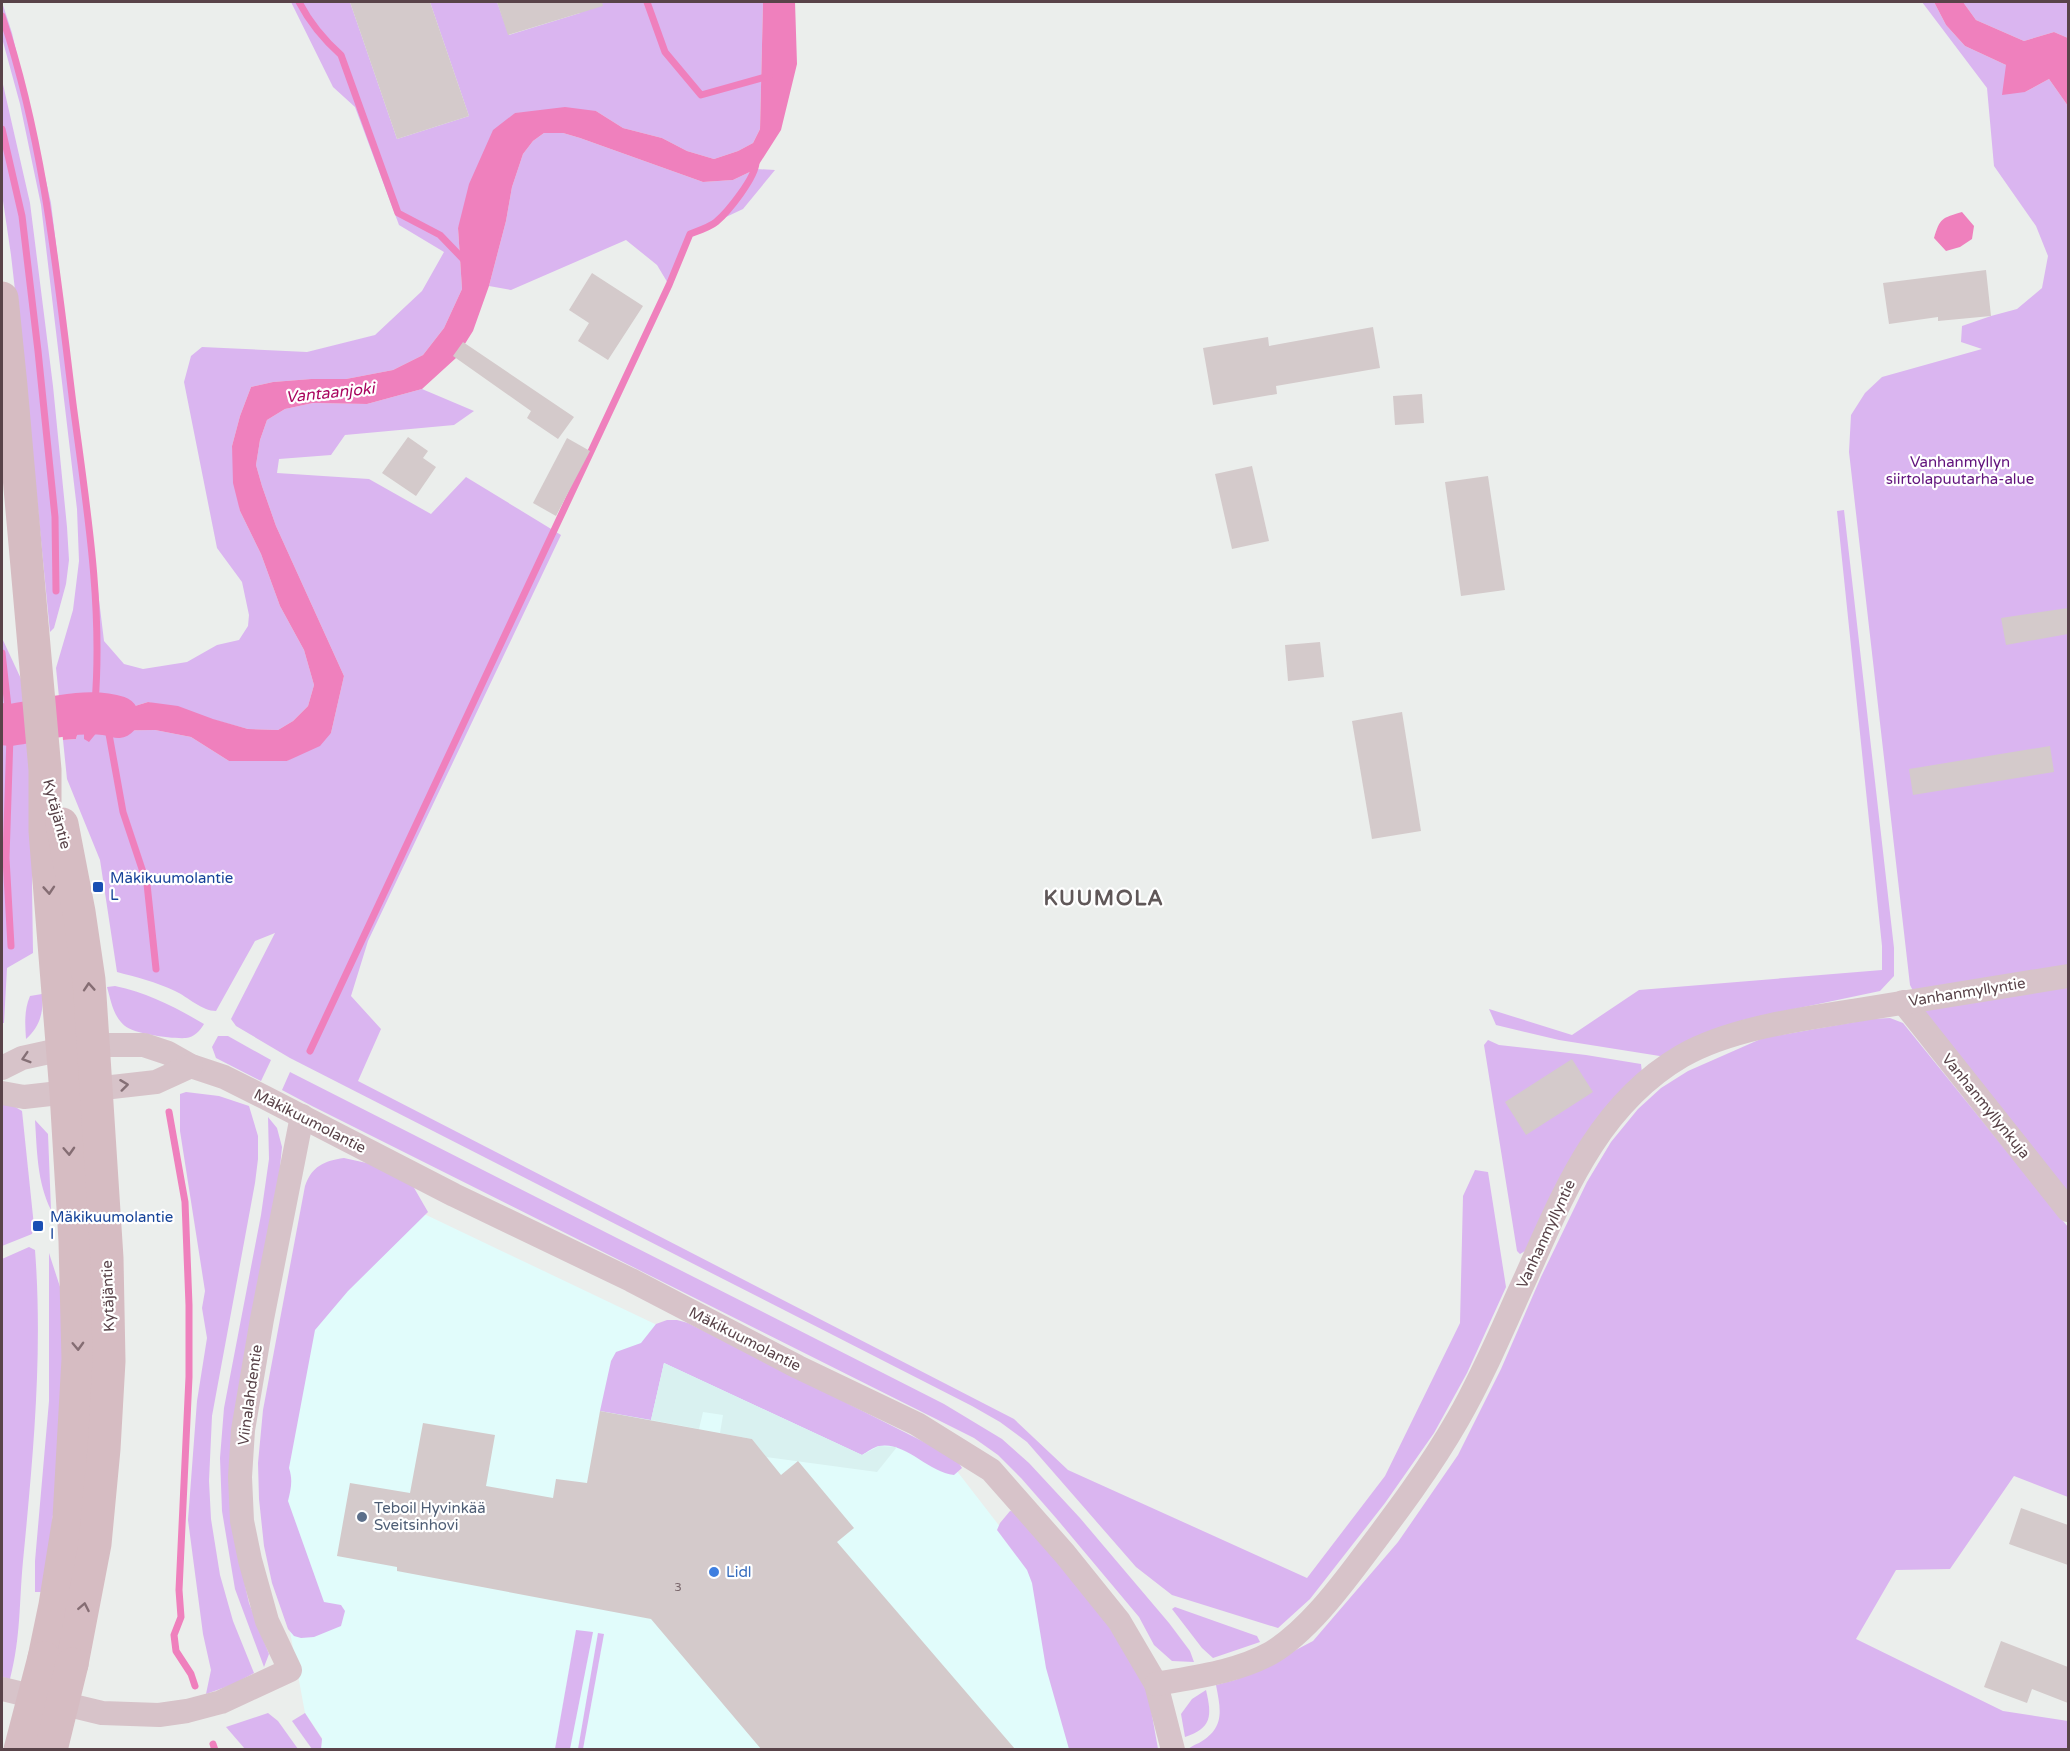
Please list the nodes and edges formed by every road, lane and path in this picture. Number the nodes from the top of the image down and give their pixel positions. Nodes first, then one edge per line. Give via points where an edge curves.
1 (2, 298) edge
2 (2068, 976) edge
3 (1903, 1002) junction
4 (77, 1047) junction
5 (191, 1066) junction
6 (2, 1068) edge
7 (81, 1091) junction
8 (2, 1094) edge
9 (302, 1116) junction
10 (2068, 1210) edge
11 (58, 1661) junction
12 (1156, 1684) junction
13 (2, 1689) edge
14 (20, 1749) edge
15 (51, 1749) edge
16 (1173, 1749) edge

1 - 4 street, Kytäjäntie via 45,770 49,896
2 - 3 street, Vanhanmyllyntie
3 - 10 street, Vanhanmyllynkuja
3 - 12 street, Vanhanmyllyntie via 1801,1019 1710,1044 1683,1056 1639,1088 1620,1106 1568,1183 1459,1418 1412,1492 1349,1575 1293,1636 1271,1653 1207,1675
4 - 5 street, Mäkikuumolantie via 144,1045
4 -> 6 street, Mäkikuumolantie via 22,1058
4 - 7 street, Kytäjäntie
7 -> 5 street via 156,1082
5 - 9 street, Mäkikuumolantie via 224,1077
7 - 8 street via 24,1097
7 - 11 street, Kytäjäntie via 75,1241 78,1359 69,1518 55,1605
9 - 12 street, Mäkikuumolantie via 454,1196 917,1424 991,1470 1119,1621
9 - 13 street, Viinalahdentie via 262,1319 243,1430 240,1478 242,1521 250,1560 267,1620 290,1670 221,1701 159,1714 102,1713
11 - 14 street, Kytäjäntie, bridge
11 - 15 street, Kytäjäntie, bridge
12 - 16 street, Mäkikuumolantie

